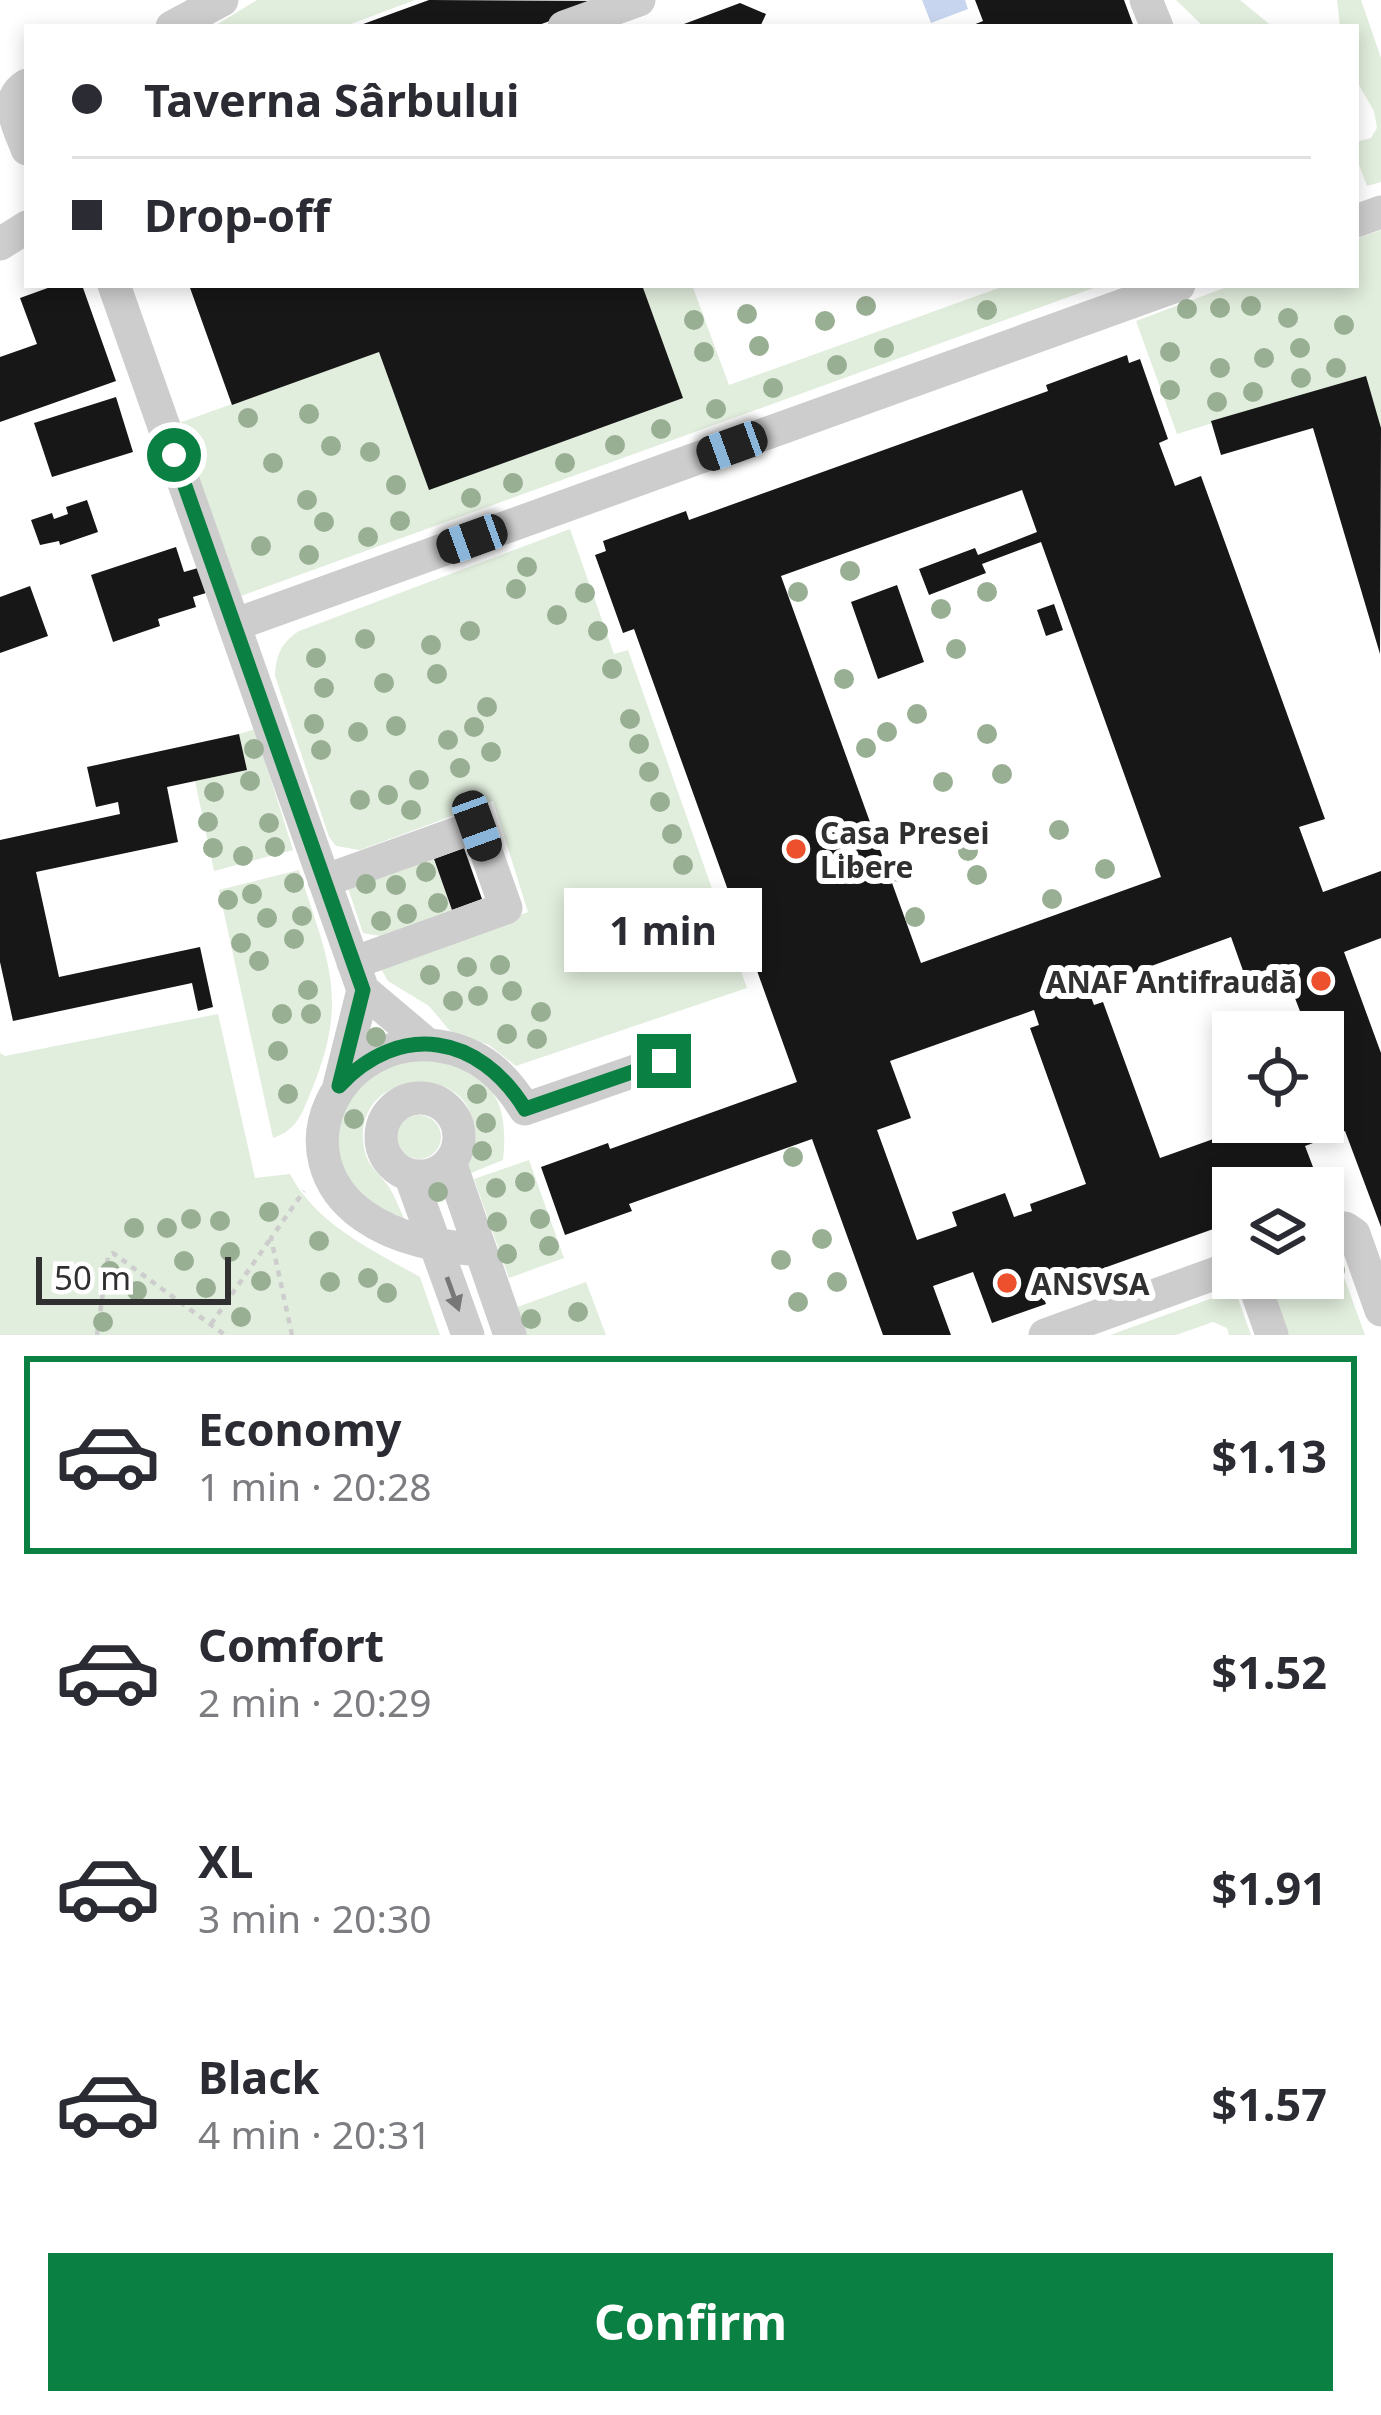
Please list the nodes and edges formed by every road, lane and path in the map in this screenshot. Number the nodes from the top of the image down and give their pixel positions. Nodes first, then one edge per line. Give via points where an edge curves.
1 (222, 0) edge
2 (639, 0) edge
3 (178, 24) edge
4 (572, 24) edge
5 (24, 87) edge
6 (24, 139) edge
7 (115, 288) edge
8 (1170, 288) edge
9 (234, 625) junction
10 (324, 881) junction
11 (358, 976) junction
12 (428, 1045) junction
13 (664, 1061) dead end
14 (339, 1086) junction
15 (325, 1161) junction
16 (450, 1162) junction
17 (410, 1175) junction
18 (1344, 1228) edge
19 (271, 1238) junction
20 (436, 1246) junction
21 (479, 1250) junction
22 (1212, 1276) edge
23 (1259, 1299) edge
24 (1381, 1310) edge
25 (211, 1324) junction
26 (1084, 1328) edge
27 (97, 1335) edge
28 (225, 1335) edge
29 (292, 1335) edge
30 (468, 1335) edge
31 (510, 1335) edge
32 (1045, 1335) edge
33 (1272, 1335) edge

1 - 3 street
2 - 4 street
5 - 6 street via 13,102
7 - 9 street
8 - 9 street
9 - 10 street
10 - 11 street
10 - 11 street via 477,826 506,908
11 - 12 street
11 - 14 street
12 - 13 street via 495,1069 525,1109
12 - 14 street via 377,1053
14 - 15 street via 326,1110
15 - 19 path
15 - 20 street via 363,1216
16 - 17 street
16 - 17 street via 459,1138 452,1116 433,1101 408,1100 388,1115 381,1138 389,1161
16 - 21 street
17 - 20 street
18 - 24 street via 1354,1234
19 - 25 path
19 - 29 path
20 - 21 street
20 -> 30 street
21 - 31 street
22 - 26 street
23 - 33 street
25 - 27 path via 113,1253
25 - 28 path
26 - 32 street

